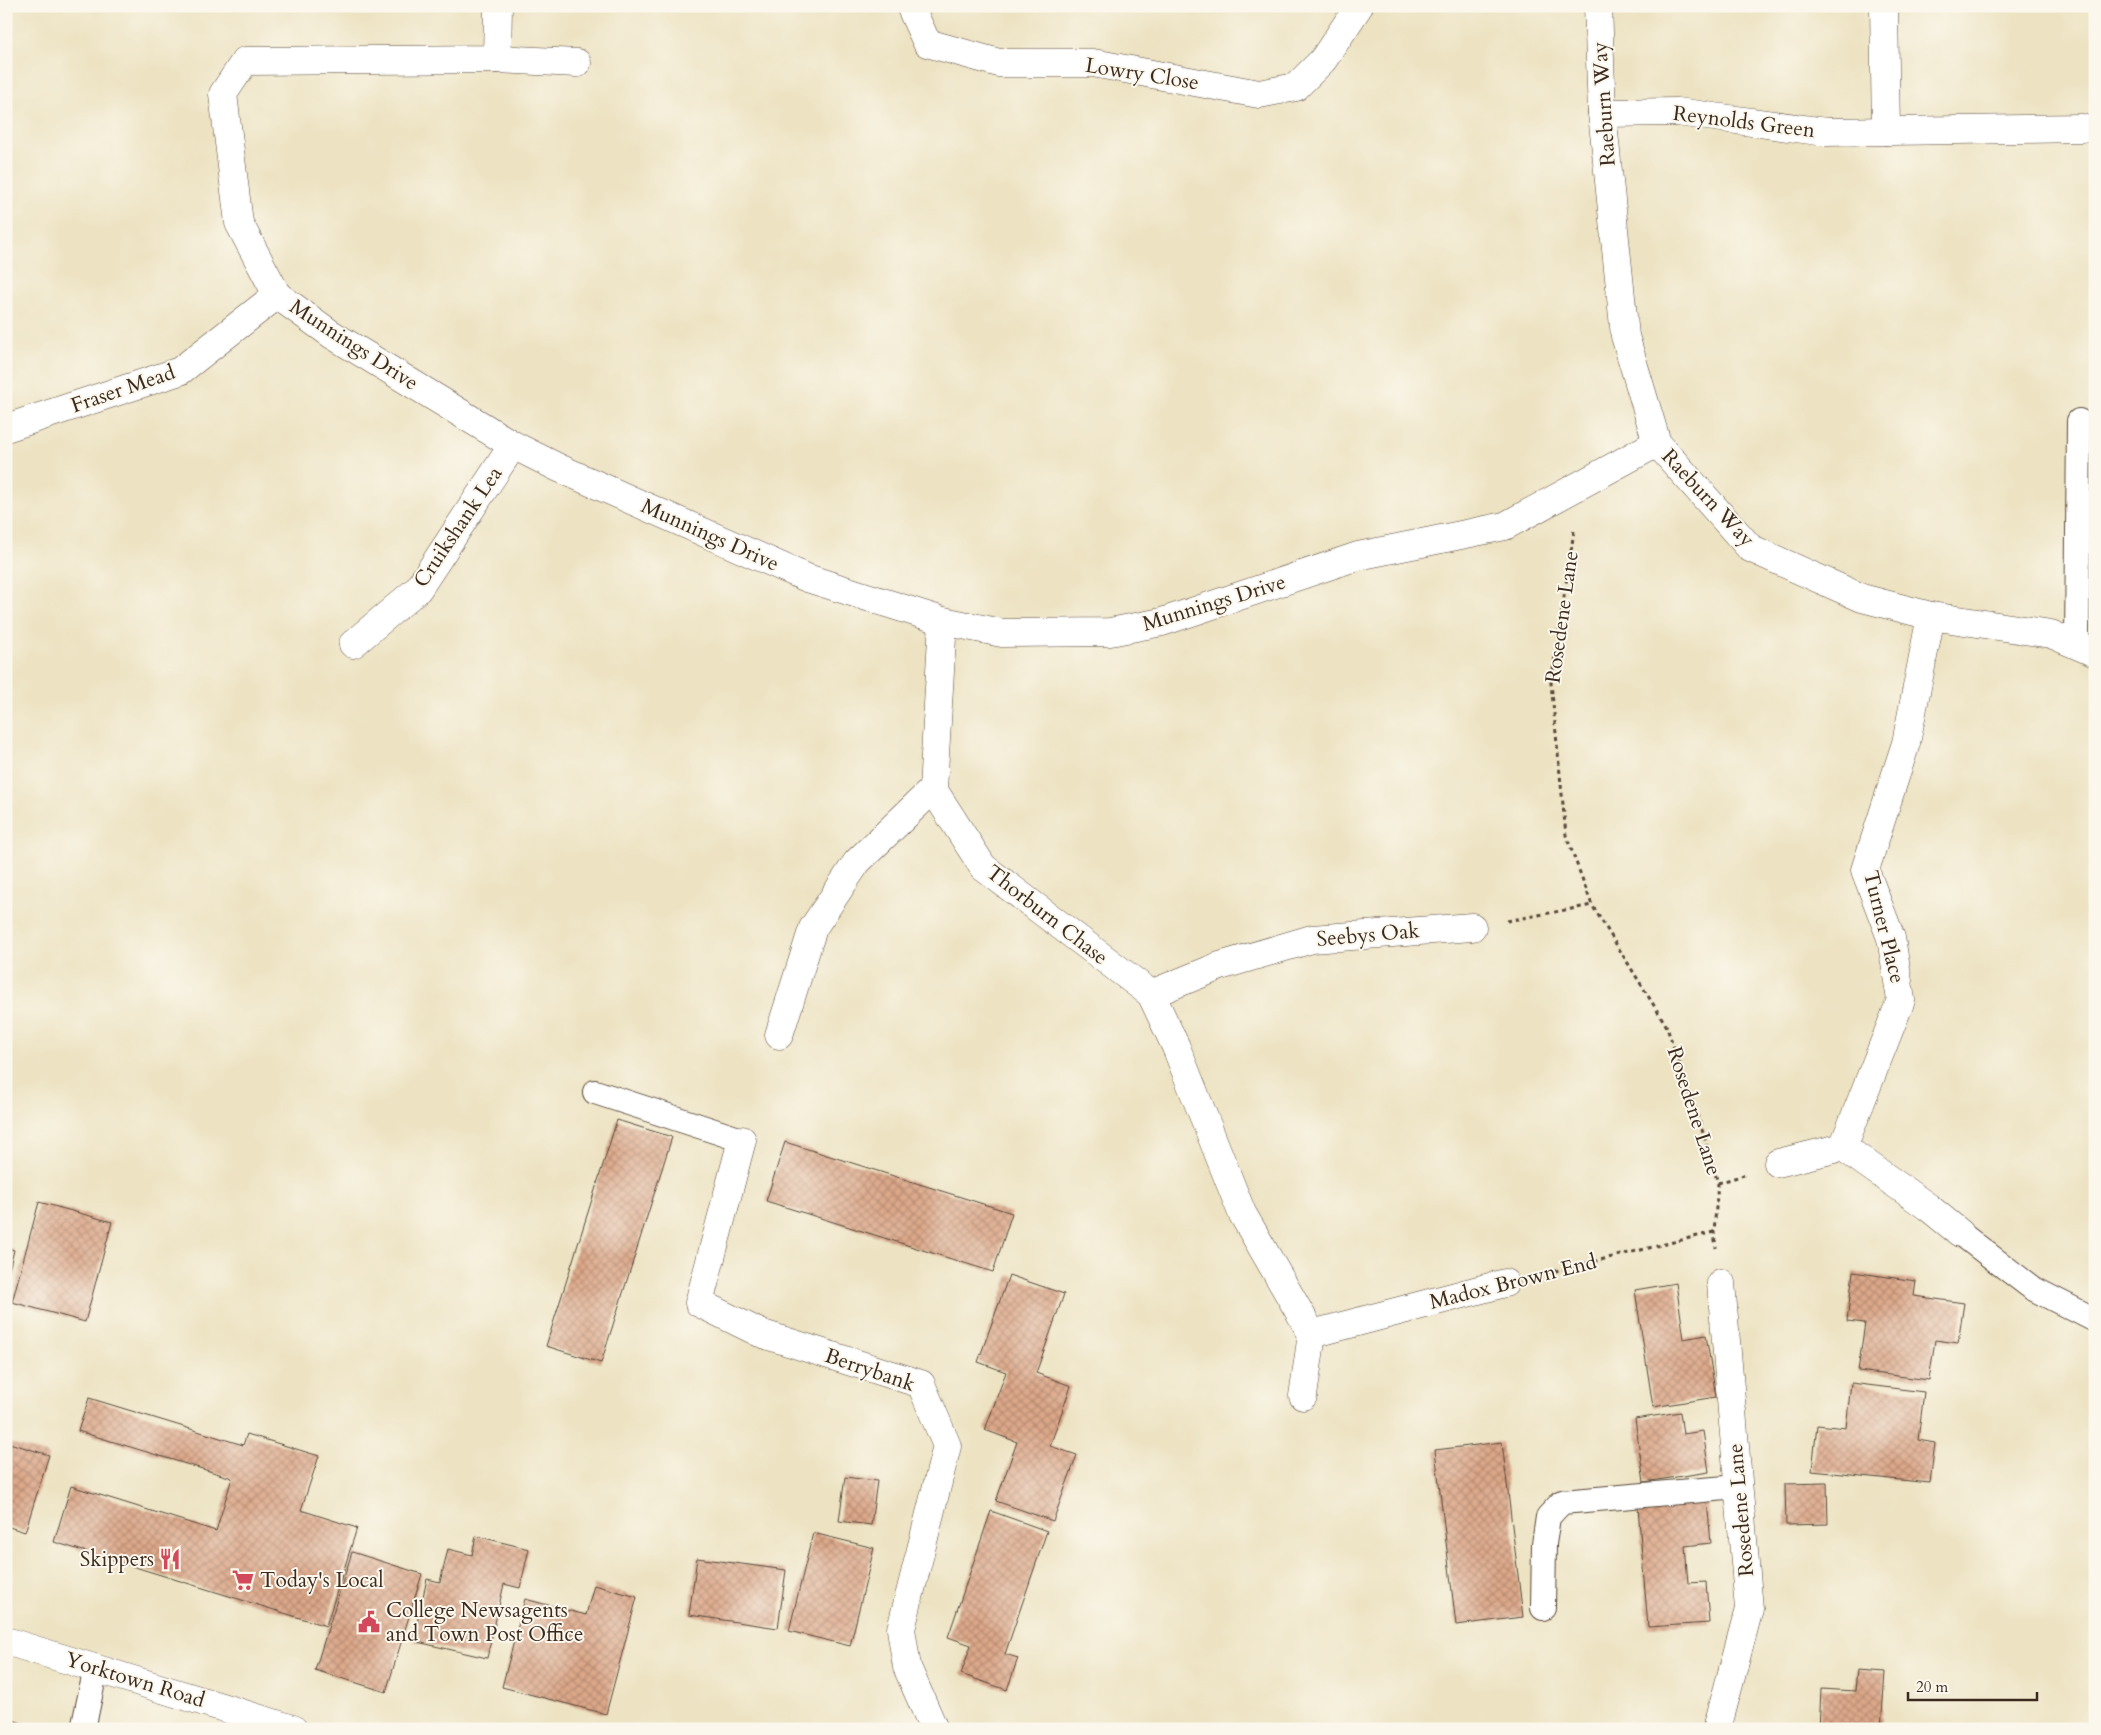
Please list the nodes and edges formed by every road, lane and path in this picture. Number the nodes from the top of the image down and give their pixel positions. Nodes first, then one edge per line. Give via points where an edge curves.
1 (498, 6) edge
2 (910, 6) edge
3 (1359, 6) edge
4 (1598, 6) edge
5 (1884, 6) edge
6 (497, 59) junction
7 (577, 63) dead end
8 (1602, 113) junction
9 (2082, 128) dead end
10 (1886, 131) junction
11 (277, 295) junction
12 (2079, 421) dead end
13 (6, 428) edge
14 (1657, 443) junction
15 (513, 446) junction
16 (1575, 525) dead end
17 (1931, 616) junction
18 (944, 621) junction
19 (353, 644) dead end
20 (2086, 649) edge
21 (933, 789) junction
22 (1592, 905) junction
23 (1472, 927) joint
24 (1151, 994) junction
25 (779, 1035) dead end
26 (595, 1092) dead end
27 (742, 1140) joint
28 (1844, 1147) junction
29 (1778, 1164) dead end
30 (1714, 1232) junction
31 (1960, 1233) joint
32 (1505, 1283) joint
33 (1721, 1283) joint
34 (2095, 1320) edge
35 (1312, 1334) junction
36 (1303, 1396) dead end
37 (1738, 1487) junction
38 (1542, 1608) dead end
39 (6, 1641) edge
40 (96, 1668) junction
41 (83, 1729) edge
42 (293, 1729) edge
43 (934, 1729) edge
44 (1717, 1729) edge

1 - 6 street
2 - 3 street, Lowry Close via 926,43 999,63 1093,63 1259,94 1296,87 1323,60
4 - 8 street, Raeburn Way
5 - 10 street
6 - 7 street, Munnings Drive
6 - 11 street, Munnings Drive via 245,61 223,94 239,223
8 - 10 street, Reynolds Green via 1677,112 1826,132
8 - 14 street, Raeburn Way via 1625,336
9 - 10 street, Reynolds Green
11 - 13 street, Fraser Mead via 180,371
11 - 15 street, Munnings Drive via 331,334
12 - 20 lane
14 - 17 street, Raeburn Way via 1750,548 1862,598
14 - 18 street, Munnings Drive via 1506,526 1358,556 1162,622 1110,632 1002,634
15 - 18 street, Munnings Drive via 807,578
15 - 19 street, Cruikshank Lea via 418,589
16 - 22 path, Rosedene Lane via 1551,683 1566,835
17 - 20 street, Raeburn Way via 2051,634
17 - 28 street, Turner Place via 1906,743 1865,870 1891,938 1901,1000
18 - 21 street
21 - 24 street, Thorburn Chase via 983,867
21 - 25 street via 856,862 813,928
22 - 23 path
22 - 30 path, Rosedene Lane via 1666,1025 1718,1183
23 - 24 street, Seebys Oak via 1312,939 1220,966
24 - 35 street via 1176,1046 1242,1213
26 - 27 lane
27 - 43 street, Berrybank via 699,1303 760,1333 921,1384 947,1446 902,1629 907,1667
28 - 29 street
28 - 31 street
30 - 32 path, Madox Brown End
30 - 33 path, Rosedene Lane
31 - 34 lane via 2032,1288
32 - 35 street, Madox Brown End
33 - 37 street, Rosedene Lane
35 - 36 street
37 - 38 lane via 1562,1502 1548,1517
37 - 44 street, Rosedene Lane via 1749,1609
39 - 40 street, Yorktown Road
40 - 41 lane
40 - 42 street, Yorktown Road

